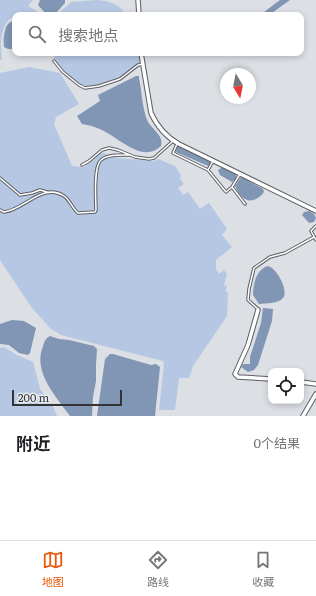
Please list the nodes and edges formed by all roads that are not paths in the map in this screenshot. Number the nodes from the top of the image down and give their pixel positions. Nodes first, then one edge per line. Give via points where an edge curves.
1 (138, 0) edge
2 (139, 12) edge
3 (142, 56) edge
4 (54, 62) dead end
5 (143, 64) junction
6 (173, 141) junction
7 (177, 144) junction
8 (129, 155) junction
9 (213, 161) junction
10 (82, 165) dead end
11 (208, 170) junction
12 (240, 174) junction
13 (0, 178) edge
14 (232, 187) junction
15 (47, 192) junction
16 (244, 204) dead end
17 (0, 210) edge
18 (316, 211) edge
19 (316, 226) edge
20 (314, 237) junction
21 (316, 240) edge
22 (258, 310) joint
23 (268, 379) edge
24 (304, 382) edge
25 (316, 384) edge
26 (316, 394) edge
27 (303, 416) edge

1 - 2 street
3 - 5 street
4 - 5 lane via 85,88 120,79
5 - 6 street via 151,113 155,122
6 - 7 street
6 - 8 lane via 155,158
7 - 9 street
7 - 11 lane via 173,153
8 - 10 lane via 105,148
8 - 15 lane via 110,156 98,164 96,211 78,213 64,197
9 - 11 lane
9 - 12 street
11 - 14 lane via 226,192
12 - 14 lane
12 - 18 street
13 - 15 lane via 20,195 40,190
14 - 16 lane
15 - 17 lane via 8,212
19 - 20 lane via 311,231
20 - 21 lane
20 - 22 lane via 285,253 270,257 254,268 248,300
22 - 23 street via 248,345 235,374 238,377
24 - 25 street
26 - 27 street

